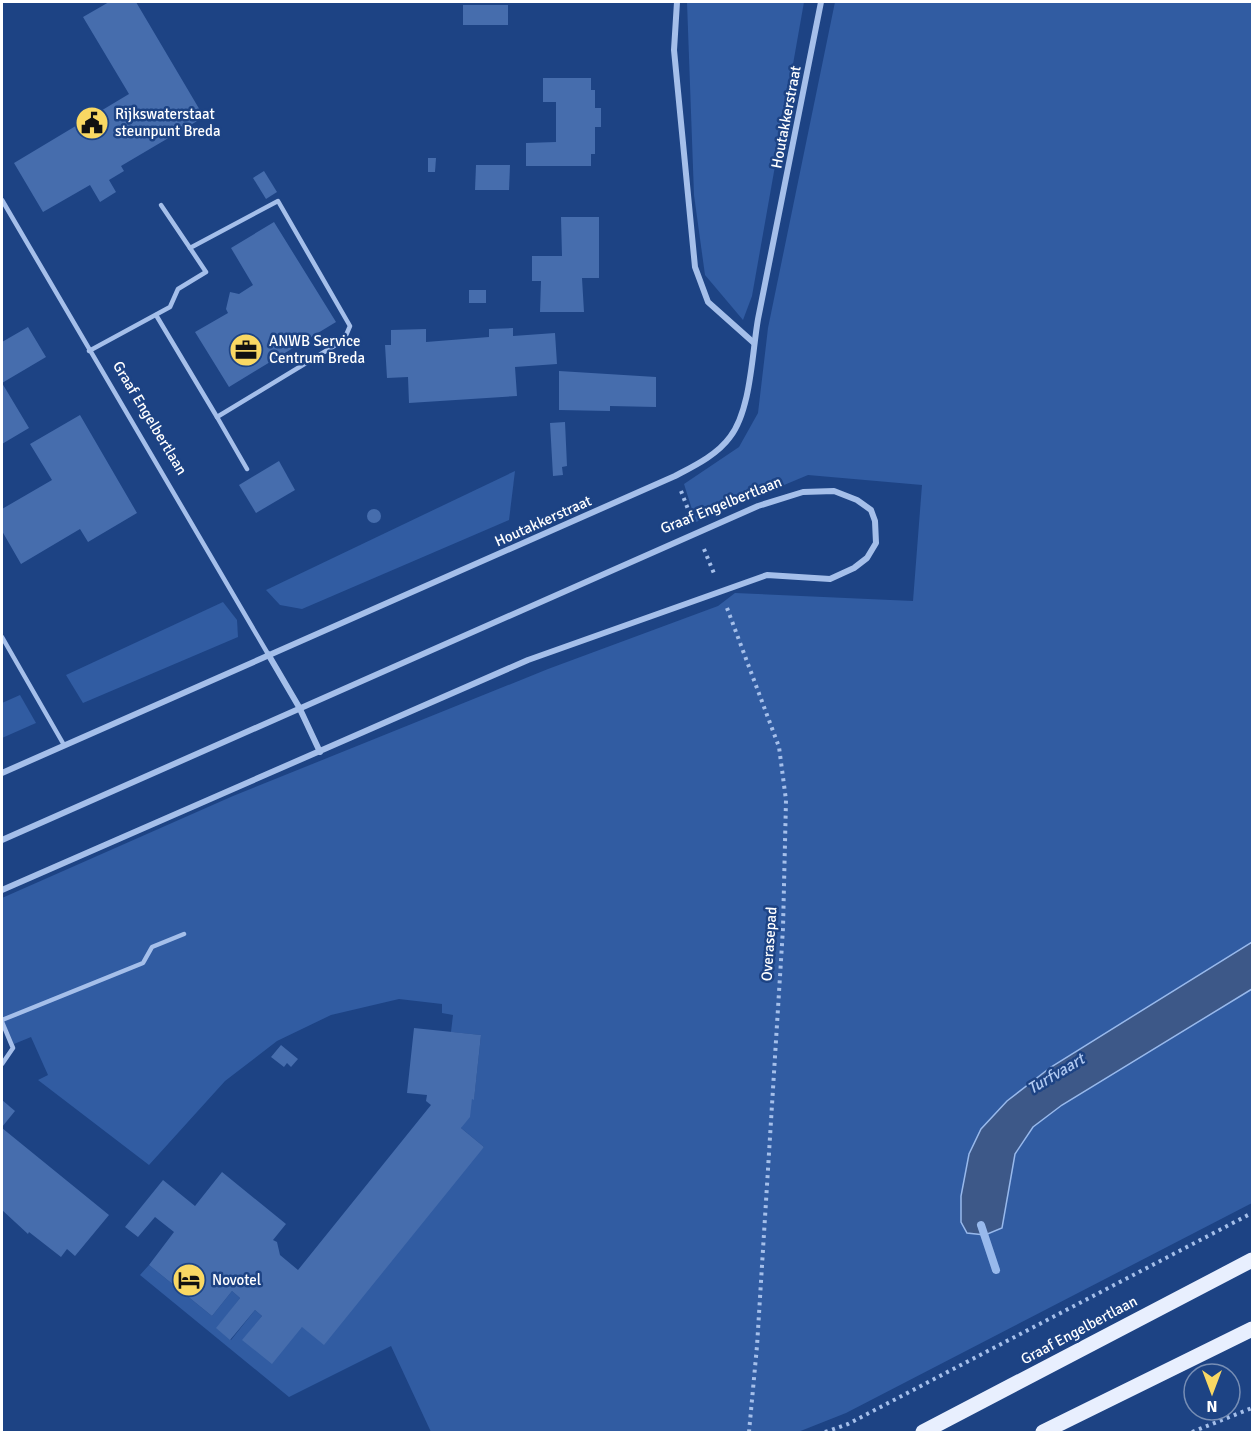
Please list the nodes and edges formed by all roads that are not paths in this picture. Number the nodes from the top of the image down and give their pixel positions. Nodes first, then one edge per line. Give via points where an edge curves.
1 (677, 2) edge
2 (821, 2) edge
3 (2, 200) edge
4 (161, 205) dead end
5 (190, 248) junction
6 (156, 315) junction
7 (754, 343) junction
8 (89, 351) junction
9 (217, 417) junction
10 (248, 469) dead end
11 (2, 637) edge
12 (268, 654) junction
13 (299, 707) junction
14 (64, 745) junction
15 (320, 752) junction
16 (2, 773) edge
17 (2, 840) edge
18 (2, 890) edge
19 (184, 934) dead end
20 (2, 1021) edge
21 (2, 1064) edge
22 (1252, 1260) edge
23 (1252, 1329) edge
24 (923, 1432) edge
25 (1043, 1432) edge

1 - 7 street via 674,50 695,267 708,302
2 - 7 street, Houtakkerstraat
3 - 8 lane, Graaf Engelbertlaan
4 - 5 lane
5 - 6 lane via 206,272 178,289 170,307
5 - 9 lane via 278,201 350,326 344,340
6 - 8 lane
6 - 9 lane
7 - 12 street, Houtakkerstraat via 743,413 731,437 700,463
8 - 12 lane, Graaf Engelbertlaan
9 - 10 lane
11 - 14 lane
12 - 13 street, Graaf Engelbertlaan
12 - 14 street
13 - 15 street, Graaf Engelbertlaan
13 - 15 street, Graaf Engelbertlaan via 758,506 803,492 834,491 871,510 876,543 867,558 830,579 767,575 528,660
13 - 17 street, Graaf Engelbertlaan
14 - 16 street
15 - 18 street, Graaf Engelbertlaan
19 - 20 lane via 152,947 143,963
20 - 21 lane via 13,1048
22 - 24 main road, Graaf Engelbertlaan
23 - 25 main road

